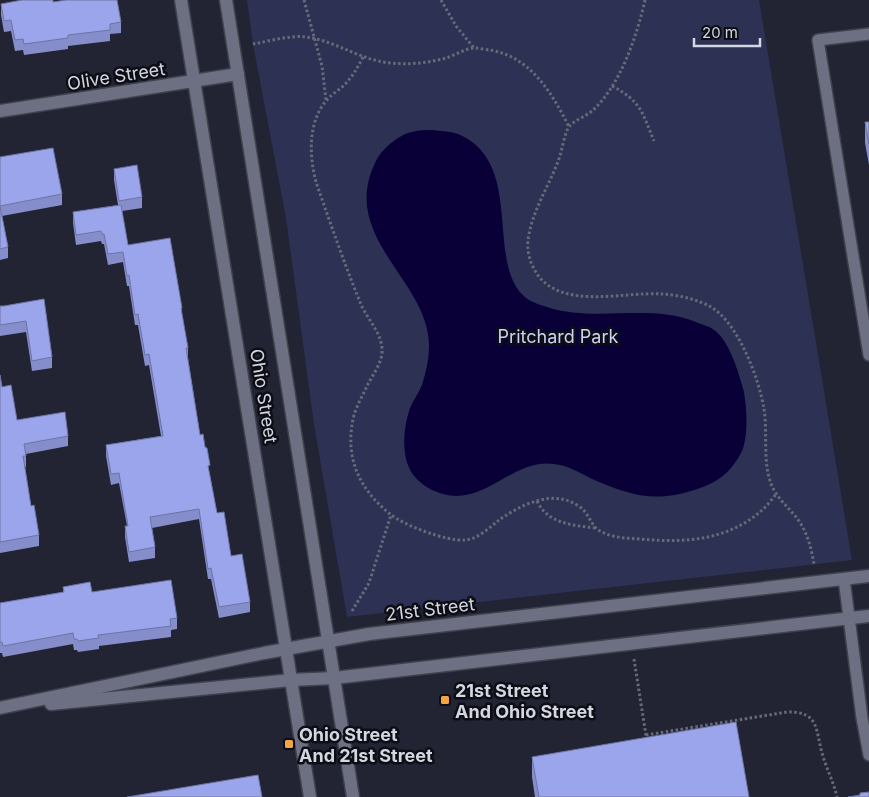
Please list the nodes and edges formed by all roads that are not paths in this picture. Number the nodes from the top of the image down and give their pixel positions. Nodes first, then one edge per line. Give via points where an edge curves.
1 (181, 0) edge
2 (226, 0) edge
3 (869, 34) edge
4 (238, 74) junction
5 (195, 81) junction
6 (0, 111) edge
7 (869, 356) edge
8 (869, 576) edge
9 (844, 579) junction
10 (869, 616) edge
11 (849, 618) junction
12 (328, 642) junction
13 (287, 650) junction
14 (334, 678) junction
15 (291, 680) junction
16 (0, 708) edge
17 (867, 737) edge
18 (869, 755) edge
19 (310, 797) edge
20 (353, 797) edge

1 - 5 street, Ohio Street
2 - 4 street, Ohio Street
3 - 7 lane via 818,40
4 - 5 street, Olive Street
4 - 12 street, Ohio Street
5 - 6 street, Olive Street
5 - 13 street, Ohio Street
8 - 9 street, 21st Street
9 - 11 lane
9 - 12 street, 21st Street via 369,634
10 - 11 street, 21st Street
11 - 14 street, 21st Street
11 - 17 lane
12 - 13 street, 21st Street
12 - 14 street, Ohio Street
13 - 15 street, Ohio Street
13 - 16 street, 21st Street
14 - 15 street, 21st Street
14 - 20 street, Ohio Street
15 - 16 street, 21st Street
15 - 19 street, Ohio Street
17 - 18 lane

